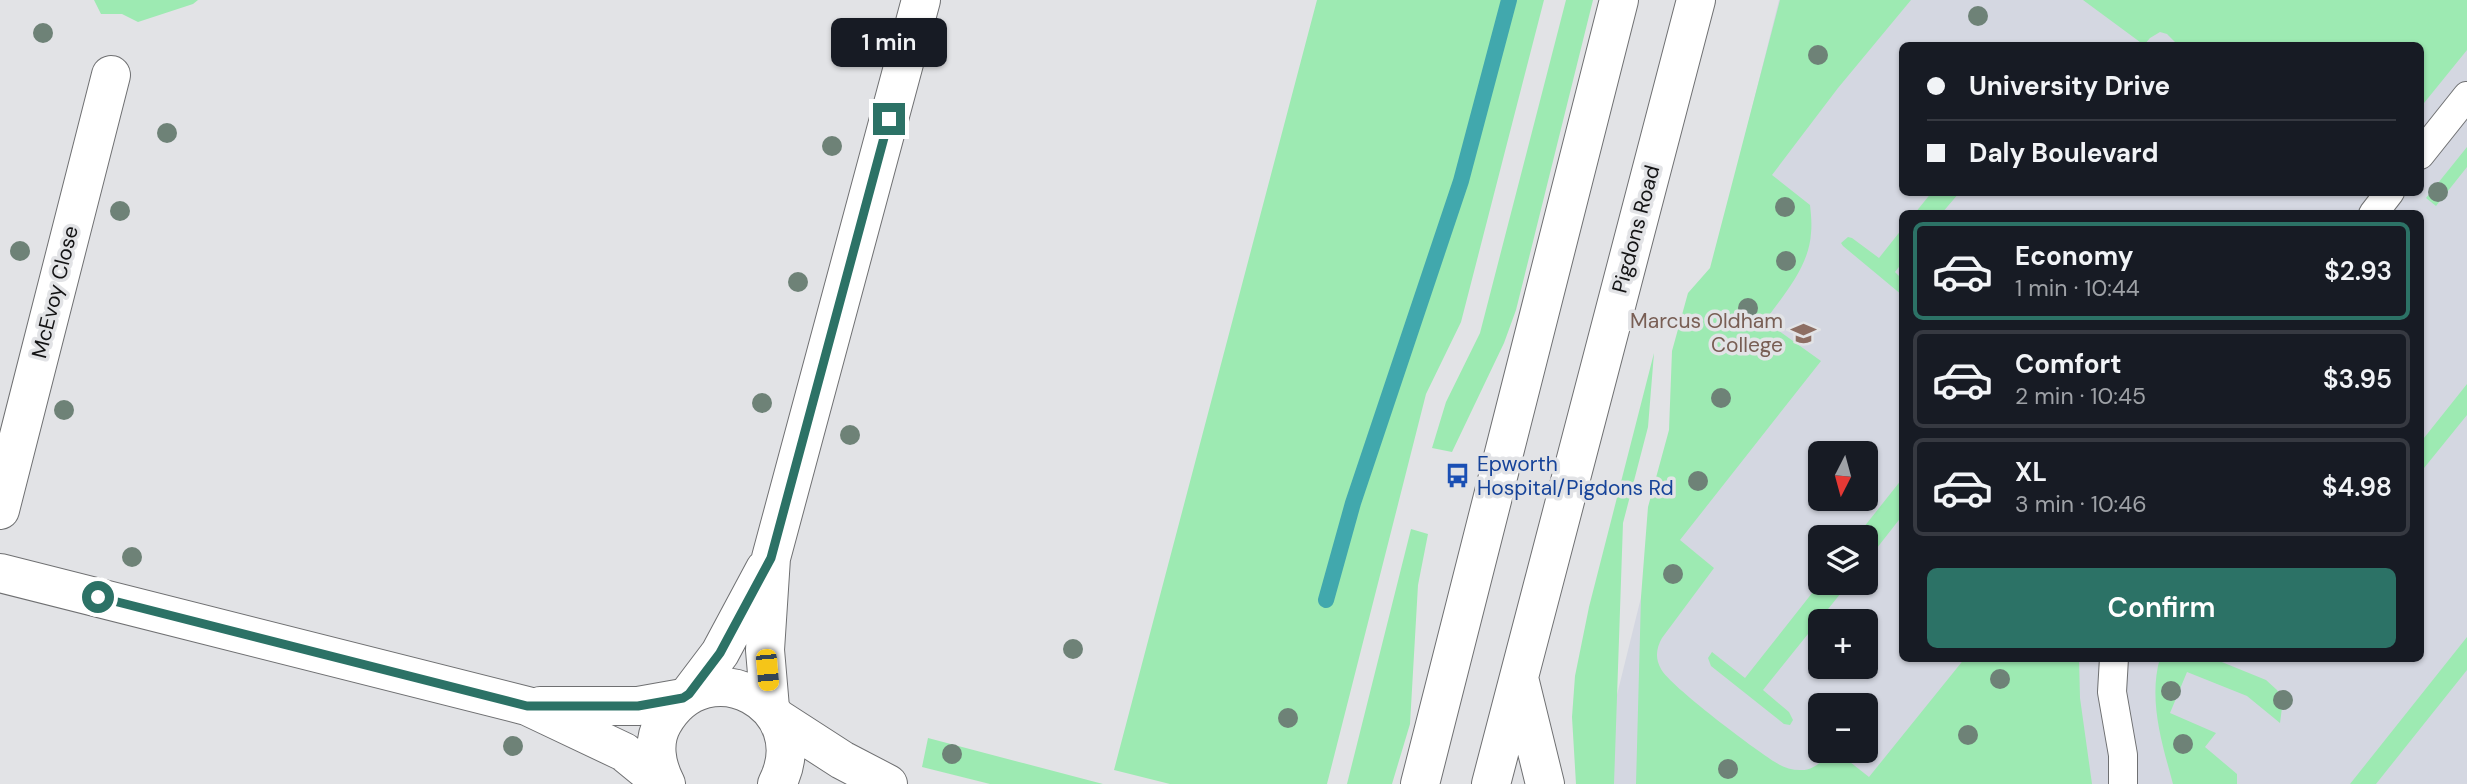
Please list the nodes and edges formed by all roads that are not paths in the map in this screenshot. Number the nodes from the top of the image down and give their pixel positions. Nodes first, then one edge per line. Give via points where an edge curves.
1 (921, 0) edge
2 (1619, 0) edge
3 (1696, 0) edge
4 (111, 75) dead end
5 (2467, 96) edge
6 (2424, 150) edge
7 (2387, 196) edge
8 (2376, 210) edge
9 (0, 510) edge
10 (771, 558) junction
11 (0, 573) edge
12 (2114, 662) edge
13 (1519, 677) junction
14 (686, 696) junction
15 (527, 706) junction
16 (774, 713) junction
17 (2123, 755) junction
18 (665, 784) edge
19 (777, 784) edge
20 (888, 784) edge
21 (1420, 784) edge
22 (1491, 784) edge
23 (1545, 784) edge
24 (2123, 784) edge
25 (2136, 784) edge

1 - 10 street
2 - 21 street
3 - 13 street, Pigdons Road
4 - 9 street, McEvoy Close
5 - 6 lane
7 - 8 lane
10 - 14 street via 720,653
10 - 16 street via 765,650
11 - 15 street
12 - 17 lane via 2112,692
13 - 22 street, Pigdons Road
13 - 23 street
14 - 15 street via 638,706
14 - 16 street via 710,687 732,687 753,694
14 - 18 street via 659,730 656,750
15 - 18 street via 624,752
16 - 19 street via 786,750
16 - 20 street via 842,760
17 - 24 lane
17 - 25 lane

